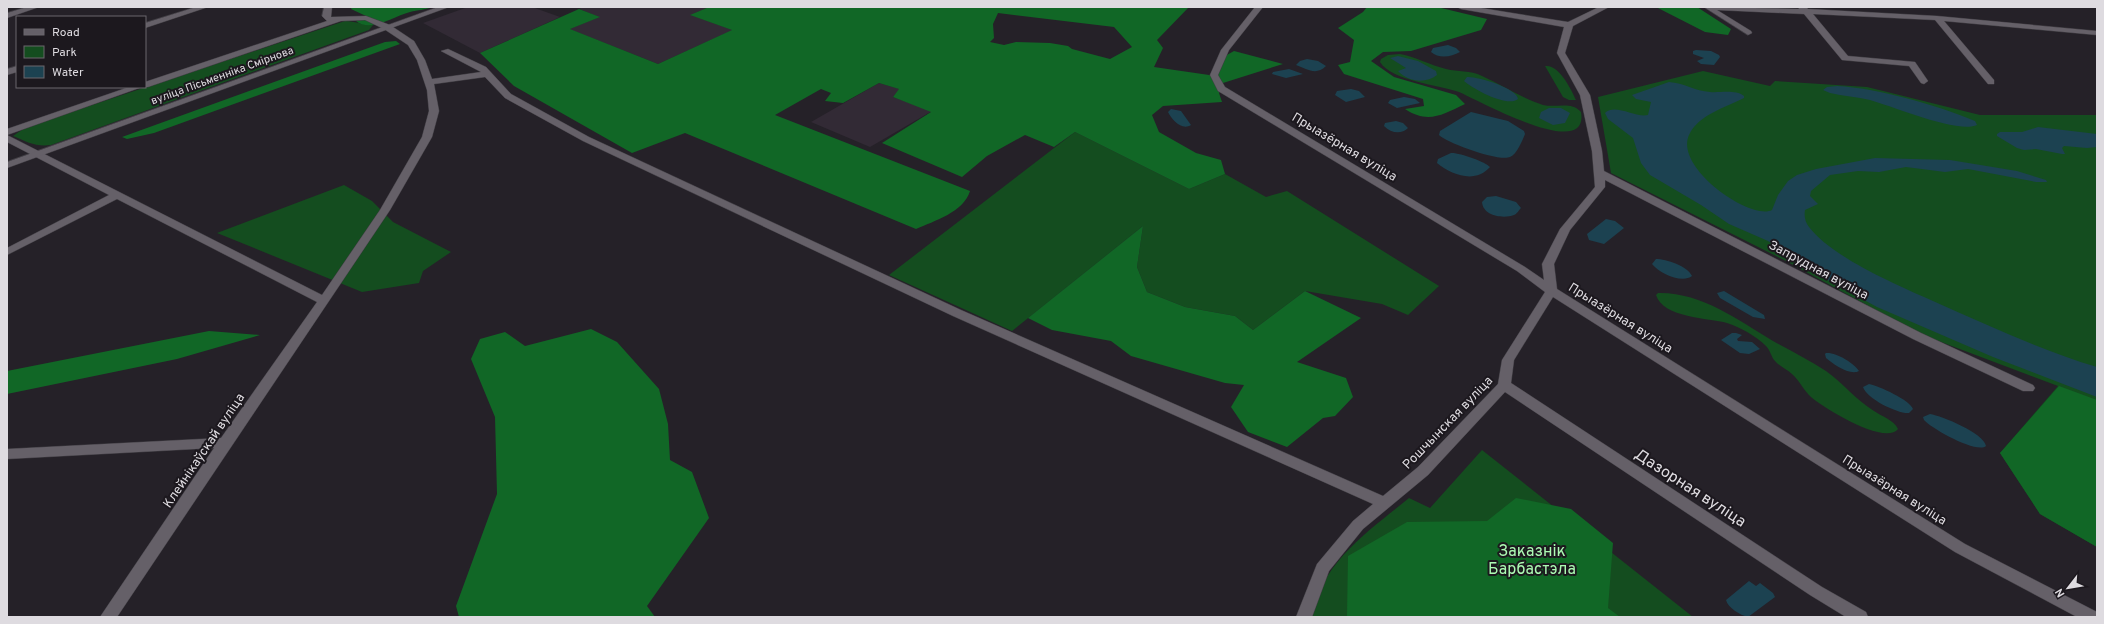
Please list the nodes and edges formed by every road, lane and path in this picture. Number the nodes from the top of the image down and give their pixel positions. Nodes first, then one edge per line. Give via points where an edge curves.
1 (35, 7) edge
2 (204, 7) edge
3 (328, 7) edge
4 (445, 7) edge
5 (1259, 7) edge
6 (1461, 7) edge
7 (1605, 7) edge
8 (1708, 7) edge
9 (1803, 9) edge
10 (7, 16) edge
11 (1937, 18) junction
12 (341, 19) junction
13 (1569, 25) junction
14 (146, 26) edge
15 (388, 28) junction
16 (1748, 33) dead end
17 (2097, 33) edge
18 (445, 51) dead end
19 (487, 74) junction
20 (1924, 81) dead end
21 (430, 82) junction
22 (1991, 82) dead end
23 (146, 85) edge
24 (135, 88) edge
25 (7, 132) edge
26 (7, 138) edge
27 (38, 154) junction
28 (7, 165) edge
29 (1599, 173) junction
30 (118, 195) junction
31 (7, 252) edge
32 (1551, 291) junction
33 (324, 301) junction
34 (1504, 385) junction
35 (2028, 388) dead end
36 (225, 443) junction
37 (7, 454) edge
38 (1384, 503) junction
39 (108, 617) edge
40 (1304, 617) edge
41 (1860, 617) edge
42 (2092, 617) edge

1 - 10 street
2 - 14 street
3 - 12 street via 326,16 329,19
4 - 15 street, вуліца Пісьменніка Смірнова
5 - 32 street, Прыазёрная вуліца via 1225,50 1214,75 1221,89 1521,269
6 - 13 street
7 - 13 street
8 - 9 street
8 - 16 street
9 - 11 street
9 - 20 street via 1845,58 1912,64
11 - 17 street
11 - 22 street
12 - 15 street, вуліца Пісьменніка Смірнова via 366,18
12 - 23 street, вуліца Пісьменніка Смірнова
13 - 29 street via 1561,53 1585,95 1597,150
15 - 21 street, Клейнікаўскай вуліца via 410,44 421,60
15 - 27 street, вуліца Пісьменніка Смірнова
18 - 19 street
19 - 21 street
19 - 38 street via 508,96 586,139 670,180 957,313
21 - 33 street, Клейнікаўскай вуліца via 434,111 427,137 385,210
24 - 25 street, вуліца Пісьменніка Смірнова
26 - 27 street
27 - 28 street, вуліца Пісьменніка Смірнова
27 - 30 street
29 - 32 street via 1600,187 1565,229 1548,264
29 - 35 street, Запрудная вуліца via 1916,336
30 - 31 street
30 - 33 street
32 - 34 street, Рошчынская вуліца via 1508,360
32 - 42 street, Прыазёрная вуліца via 1960,548
33 - 36 street, Клейнікаўскай вуліца
34 - 38 street, Рошчынская вуліца via 1422,471
34 - 41 street, Дазорная вуліца via 1816,591
36 - 37 street
36 - 39 street, Клейнікаўскай вуліца
38 - 40 street, Рошчынская вуліца via 1358,525 1322,568

